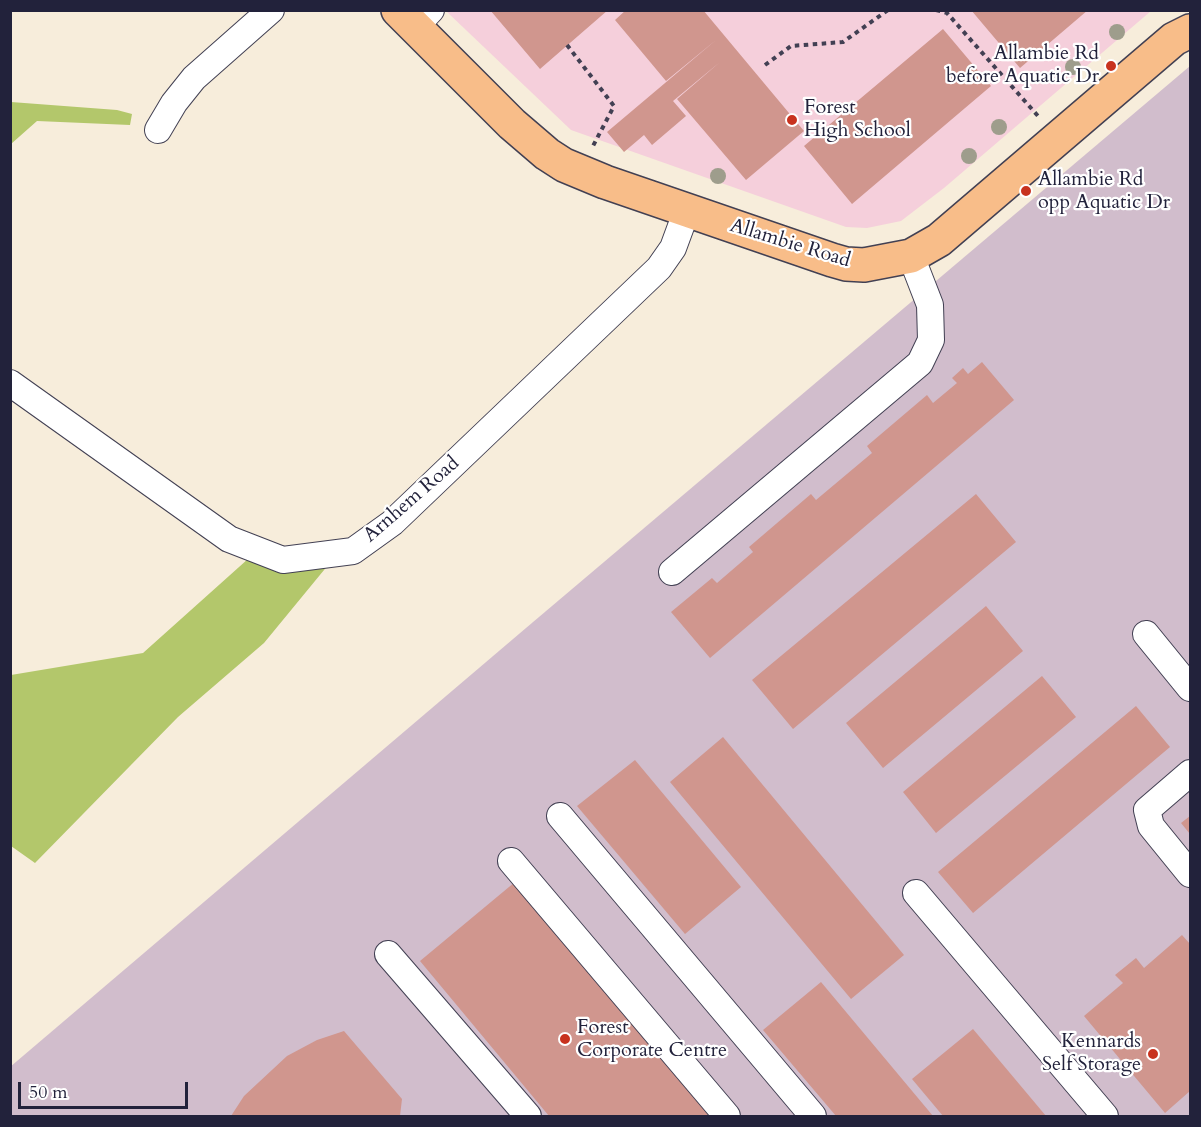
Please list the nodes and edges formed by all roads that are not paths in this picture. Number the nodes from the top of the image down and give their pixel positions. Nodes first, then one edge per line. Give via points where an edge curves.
1 (271, 10) edge
2 (1190, 10) edge
3 (415, 16) edge
4 (1182, 35) edge
5 (158, 130) dead end
6 (687, 210) junction
7 (911, 256) junction
8 (10, 383) edge
9 (672, 572) dead end
10 (1146, 634) dead end
11 (1191, 688) edge
12 (1191, 773) edge
13 (560, 816) dead end
14 (511, 861) dead end
15 (1191, 874) edge
16 (916, 893) dead end
17 (388, 954) dead end
18 (528, 1116) edge
19 (727, 1116) edge
20 (813, 1116) edge
21 (1106, 1116) edge

1 - 5 street via 194,78
2 - 4 main road, Allambie Road
3 - 6 main road, Allambie Road via 495,108 547,154 581,173
4 - 7 main road, Allambie Road via 939,240
6 - 7 main road, Allambie Road via 846,264 881,263
6 - 8 street, Arnhem Road via 673,248 659,268 392,523 353,551 283,560 229,539
7 - 9 street via 930,305 931,340 920,363
10 - 11 street
12 - 15 street via 1147,810 1151,826
13 - 20 street
14 - 19 street
16 - 21 street
17 - 18 street

